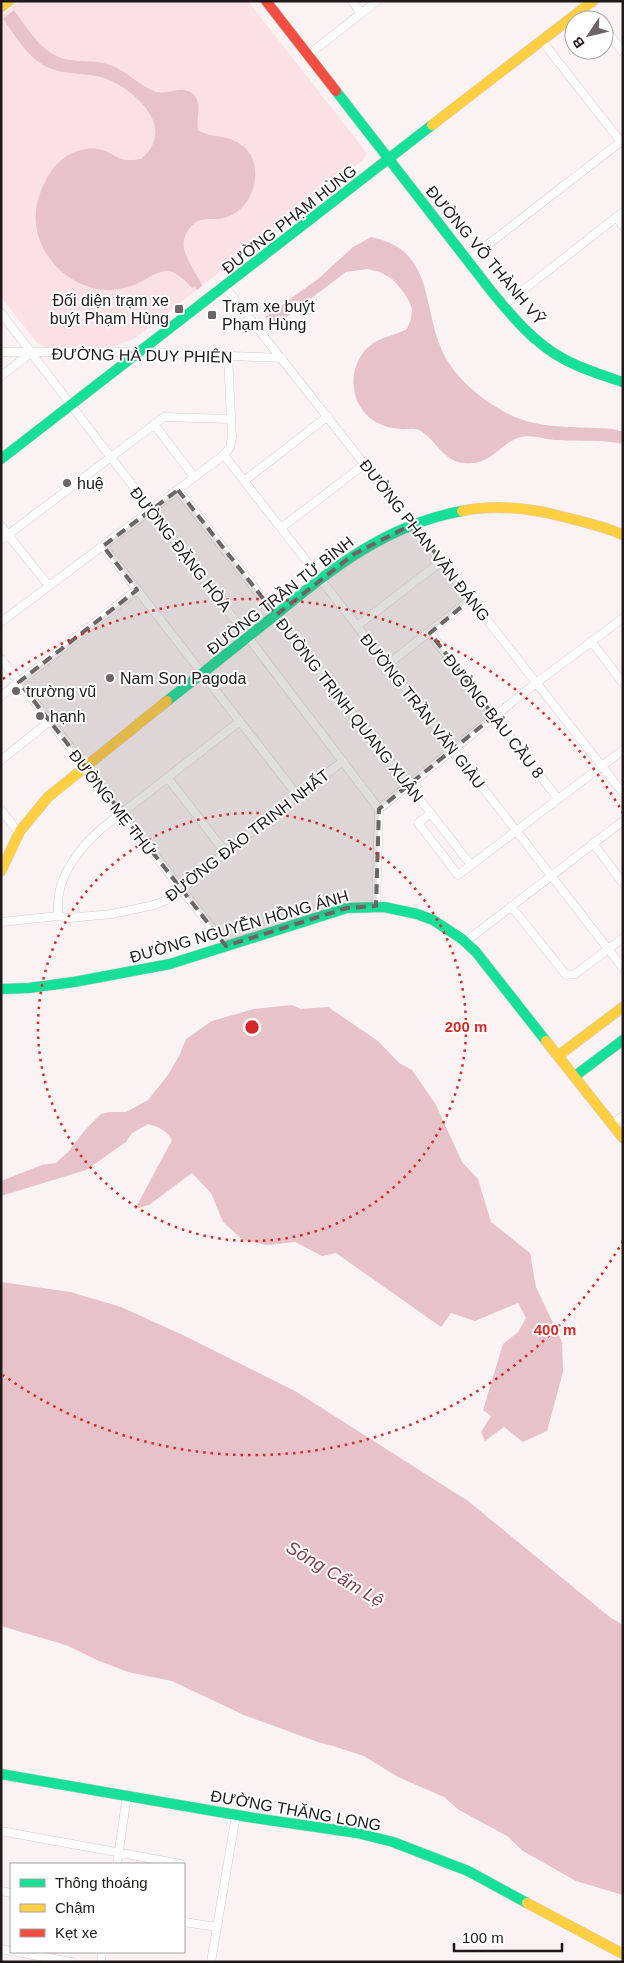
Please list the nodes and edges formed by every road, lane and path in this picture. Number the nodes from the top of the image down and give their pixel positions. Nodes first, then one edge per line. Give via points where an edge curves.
1 (266, 1) edge
2 (352, 1) edge
3 (377, 1) edge
4 (588, 3) edge
5 (361, 14) junction
6 (614, 40) edge
7 (542, 42) junction
8 (623, 52) edge
9 (308, 55) junction
10 (622, 141) edge
11 (389, 160) junction
12 (623, 212) edge
13 (616, 217) junction
14 (623, 226) edge
15 (468, 260) junction
16 (225, 287) junction
17 (504, 305) junction
18 (1, 313) edge
19 (1, 352) edge
20 (138, 352) junction
21 (31, 353) junction
22 (228, 357) junction
23 (282, 358) junction
24 (1, 376) edge
25 (623, 382) edge
26 (71, 406) junction
27 (328, 416) junction
28 (230, 419) junction
29 (154, 424) junction
30 (224, 454) junction
31 (110, 457) junction
32 (1, 459) edge
33 (365, 464) junction
34 (194, 477) junction
35 (244, 481) junction
36 (178, 490) junction
37 (151, 510) junction
38 (413, 524) junction
39 (1, 526) edge
40 (280, 528) junction
41 (8, 535) junction
42 (623, 535) edge
43 (1, 540) edge
44 (103, 546) junction
45 (442, 561) junction
46 (320, 579) junction
47 (48, 586) junction
48 (138, 590) junction
49 (472, 599) junction
50 (276, 615) junction
51 (623, 618) edge
52 (1, 622) edge
53 (356, 626) junction
54 (430, 633) junction
55 (249, 636) junction
56 (591, 641) junction
57 (1, 659) edge
58 (387, 665) junction
59 (203, 673) junction
60 (19, 682) junction
61 (536, 683) junction
62 (623, 683) edge
63 (1, 696) edge
64 (494, 716) junction
65 (50, 721) junction
66 (240, 722) junction
67 (453, 750) junction
68 (623, 750) edge
69 (1, 760) edge
70 (343, 761) junction
71 (85, 766) junction
72 (601, 766) junction
73 (168, 778) junction
74 (409, 785) junction
75 (623, 793) edge
76 (298, 796) junction
77 (558, 799) junction
78 (379, 809) junction
79 (1, 810) edge
80 (122, 813) junction
81 (431, 813) junction
82 (623, 821) edge
83 (516, 831) junction
84 (19, 833) junction
85 (593, 843) junction
86 (225, 852) junction
87 (471, 865) junction
88 (1, 871) edge
89 (551, 876) junction
90 (623, 883) edge
91 (182, 890) junction
92 (376, 906) junction
93 (511, 906) junction
94 (58, 916) junction
95 (1, 922) edge
96 (623, 938) edge
97 (466, 942) junction
98 (226, 946) junction
99 (608, 949) junction
100 (623, 968) edge
101 (1, 989) edge
102 (623, 1007) edge
103 (623, 1040) edge
104 (559, 1055) junction
105 (575, 1076) junction
106 (623, 1116) edge
107 (612, 1124) junction
108 (623, 1138) edge
109 (1, 1774) edge
110 (127, 1795) junction
111 (236, 1815) junction
112 (1, 1831) edge
113 (119, 1852) junction
114 (117, 1863) edge
115 (173, 1863) edge
116 (185, 1922) edge
117 (216, 1927) junction
118 (22, 1953) edge
119 (623, 1954) edge
120 (71, 1962) edge
121 (211, 1962) edge

1 - 9 street, ĐƯỜNG VÕ THÀNH VỸ
2 - 5 street
3 - 5 street
4 - 7 street, ĐƯỜNG PHẠM HÙNG
5 - 9 street
6 - 8 street
7 - 10 street
7 - 11 street, ĐƯỜNG PHẠM HÙNG
9 - 11 street, ĐƯỜNG VÕ THÀNH VỸ
10 - 15 street
11 - 15 street, ĐƯỜNG VÕ THÀNH VỸ
11 - 16 street, ĐƯỜNG PHẠM HÙNG
12 - 13 street
13 - 14 street
13 - 17 street
15 - 17 street, ĐƯỜNG VÕ THÀNH VỸ
16 - 20 street, ĐƯỜNG PHẠM HÙNG
16 - 23 street, ĐƯỜNG PHAN VĂN ĐÁNG
17 - 25 street, ĐƯỜNG VÕ THÀNH VỸ via 544,347 571,363
18 - 21 street, ĐƯỜNG ĐẶNG HÒA
19 - 21 street, ĐƯỜNG HÀ DUY PHIÊN
20 - 21 street, ĐƯỜNG HÀ DUY PHIÊN
20 - 22 street, ĐƯỜNG HÀ DUY PHIÊN
20 - 26 street, ĐƯỜNG PHẠM HÙNG
21 - 24 street
21 - 26 street, ĐƯỜNG ĐẶNG HÒA
22 - 23 street, ĐƯỜNG HÀ DUY PHIÊN
22 - 28 street
23 - 27 street, ĐƯỜNG PHAN VĂN ĐÁNG
26 - 31 street, ĐƯỜNG ĐẶNG HÒA
26 - 32 street, ĐƯỜNG PHẠM HÙNG
27 - 33 street, ĐƯỜNG PHAN VĂN ĐÁNG
27 - 35 street
28 - 29 street via 164,417
28 - 30 street via 232,437
29 - 31 street
29 - 34 street
30 - 34 street
30 - 35 street, ĐƯỜNG TRẦN VĂN GIÀU
31 - 37 street, ĐƯỜNG ĐẶNG HÒA
31 - 41 street
33 - 38 street, ĐƯỜNG PHAN VĂN ĐÁNG
33 - 40 street
34 - 36 street
35 - 40 street, ĐƯỜNG TRẦN VĂN GIÀU
36 - 37 street
36 - 50 street, ĐƯỜNG TRỊNH QUANG XUÂN
37 - 44 street
37 - 55 street, ĐƯỜNG ĐẶNG HÒA
38 - 42 street, ĐƯỜNG TRẦN TỬ BÌNH via 453,512 512,507 543,511
38 - 45 street, ĐƯỜNG PHAN VĂN ĐÁNG
38 - 46 street, ĐƯỜNG TRẦN TỬ BÌNH via 354,554
39 - 41 street
40 - 46 street, ĐƯỜNG TRẦN VĂN GIÀU
41 - 43 street
41 - 47 street
44 - 47 street
44 - 48 street
45 - 49 street, ĐƯỜNG PHAN VĂN ĐÁNG
45 - 53 street
46 - 50 street, ĐƯỜNG TRẦN TỬ BÌNH
46 - 53 street, ĐƯỜNG TRẦN VĂN GIÀU
47 - 52 street
48 - 59 street
48 - 60 street
49 - 54 street
49 - 61 street, ĐƯỜNG PHAN VĂN ĐÁNG
50 - 55 street, ĐƯỜNG TRẦN TỬ BÌNH
50 - 74 street, ĐƯỜNG TRỊNH QUANG XUÂN
51 - 56 street
53 - 58 street, ĐƯỜNG TRẦN VĂN GIÀU
54 - 58 street
54 - 64 street, ĐƯỜNG BÀU CẦU 8
55 - 59 street, ĐƯỜNG TRẦN TỬ BÌNH
55 - 70 street, ĐƯỜNG ĐẶNG HÒA
56 - 61 street
56 - 62 street
57 - 60 street, ĐƯỜNG MẸ THỨ
58 - 67 street, ĐƯỜNG TRẦN VĂN GIÀU
59 - 66 street
59 - 71 street, ĐƯỜNG TRẦN TỬ BÌNH
60 - 63 street
60 - 65 street, ĐƯỜNG MẸ THỨ
61 - 64 street
61 - 72 street, ĐƯỜNG PHAN VĂN ĐÁNG
64 - 67 street
64 - 77 street, ĐƯỜNG BÀU CẦU 8
65 - 69 street
65 - 71 street, ĐƯỜNG MẸ THỨ
66 - 73 street
66 - 76 street
67 - 74 street
67 - 83 street, ĐƯỜNG TRẦN VĂN GIÀU
68 - 72 street, ĐƯỜNG TRỊNH QUANG XUÂN
70 - 76 street, ĐƯỜNG ĐÀO TRINH NHẤT
70 - 78 street, ĐƯỜNG ĐẶNG HÒA
71 - 80 street, ĐƯỜNG MẸ THỨ
71 - 84 street, ĐƯỜNG TRẦN TỬ BÌNH via 48,797
72 - 75 street, ĐƯỜNG PHAN VĂN ĐÁNG
72 - 77 street, ĐƯỜNG TRỊNH QUANG XUÂN
73 - 80 street
73 - 86 street
74 - 78 street
74 - 81 street, ĐƯỜNG TRỊNH QUANG XUÂN
76 - 86 street, ĐƯỜNG ĐÀO TRINH NHẤT
77 - 83 street, ĐƯỜNG TRỊNH QUANG XUÂN
78 - 92 street
79 - 84 street
80 - 91 street, ĐƯỜNG MẸ THỨ
80 - 94 street via 77,855 60,886
81 - 87 street, ĐƯỜNG TRỊNH QUANG XUÂN
81 - 87 street, ĐƯỜNG TRỊNH QUANG XUÂN via 418,823 424,831 458,875
82 - 85 street
83 - 87 street, ĐƯỜNG TRỊNH QUANG XUÂN
83 - 89 street, ĐƯỜNG TRẦN VĂN GIÀU
84 - 88 street, ĐƯỜNG TRẦN TỬ BÌNH
85 - 89 street
85 - 90 street
86 - 91 street, ĐƯỜNG ĐÀO TRINH NHẤT
89 - 93 street
89 - 99 street, ĐƯỜNG TRẦN VĂN GIÀU
91 - 94 street, ĐƯỜNG ĐÀO TRINH NHẤT via 154,905 112,914
91 - 98 street, ĐƯỜNG MẸ THỨ
92 - 97 street, ĐƯỜNG NGUYỄN HỒNG ÁNH via 421,915 440,923
92 - 98 street, ĐƯỜNG NGUYỄN HỒNG ÁNH via 347,908
93 - 97 street
93 - 99 street via 566,975 575,974
94 - 95 street, ĐƯỜNG ĐÀO TRINH NHẤT
96 - 99 street
97 - 104 street, ĐƯỜNG NGUYỄN HỒNG ÁNH
98 - 101 street, ĐƯỜNG NGUYỄN HỒNG ÁNH via 135,972 29,988
99 - 100 street, ĐƯỜNG TRẦN VĂN GIÀU
102 - 104 street
103 - 105 street
104 - 105 street, ĐƯỜNG NGUYỄN HỒNG ÁNH
105 - 107 street, ĐƯỜNG NGUYỄN HỒNG ÁNH
106 - 107 street
107 - 108 street, ĐƯỜNG NGUYỄN HỒNG ÁNH
109 - 110 street, ĐƯỜNG THĂNG LONG
110 - 111 street, ĐƯỜNG THĂNG LONG
110 - 113 street
111 - 117 street
111 - 119 street, ĐƯỜNG THĂNG LONG via 357,1833 412,1848 468,1871
112 - 113 street
113 - 114 street
113 - 115 street
116 - 117 street
117 - 121 street
118 - 120 street

